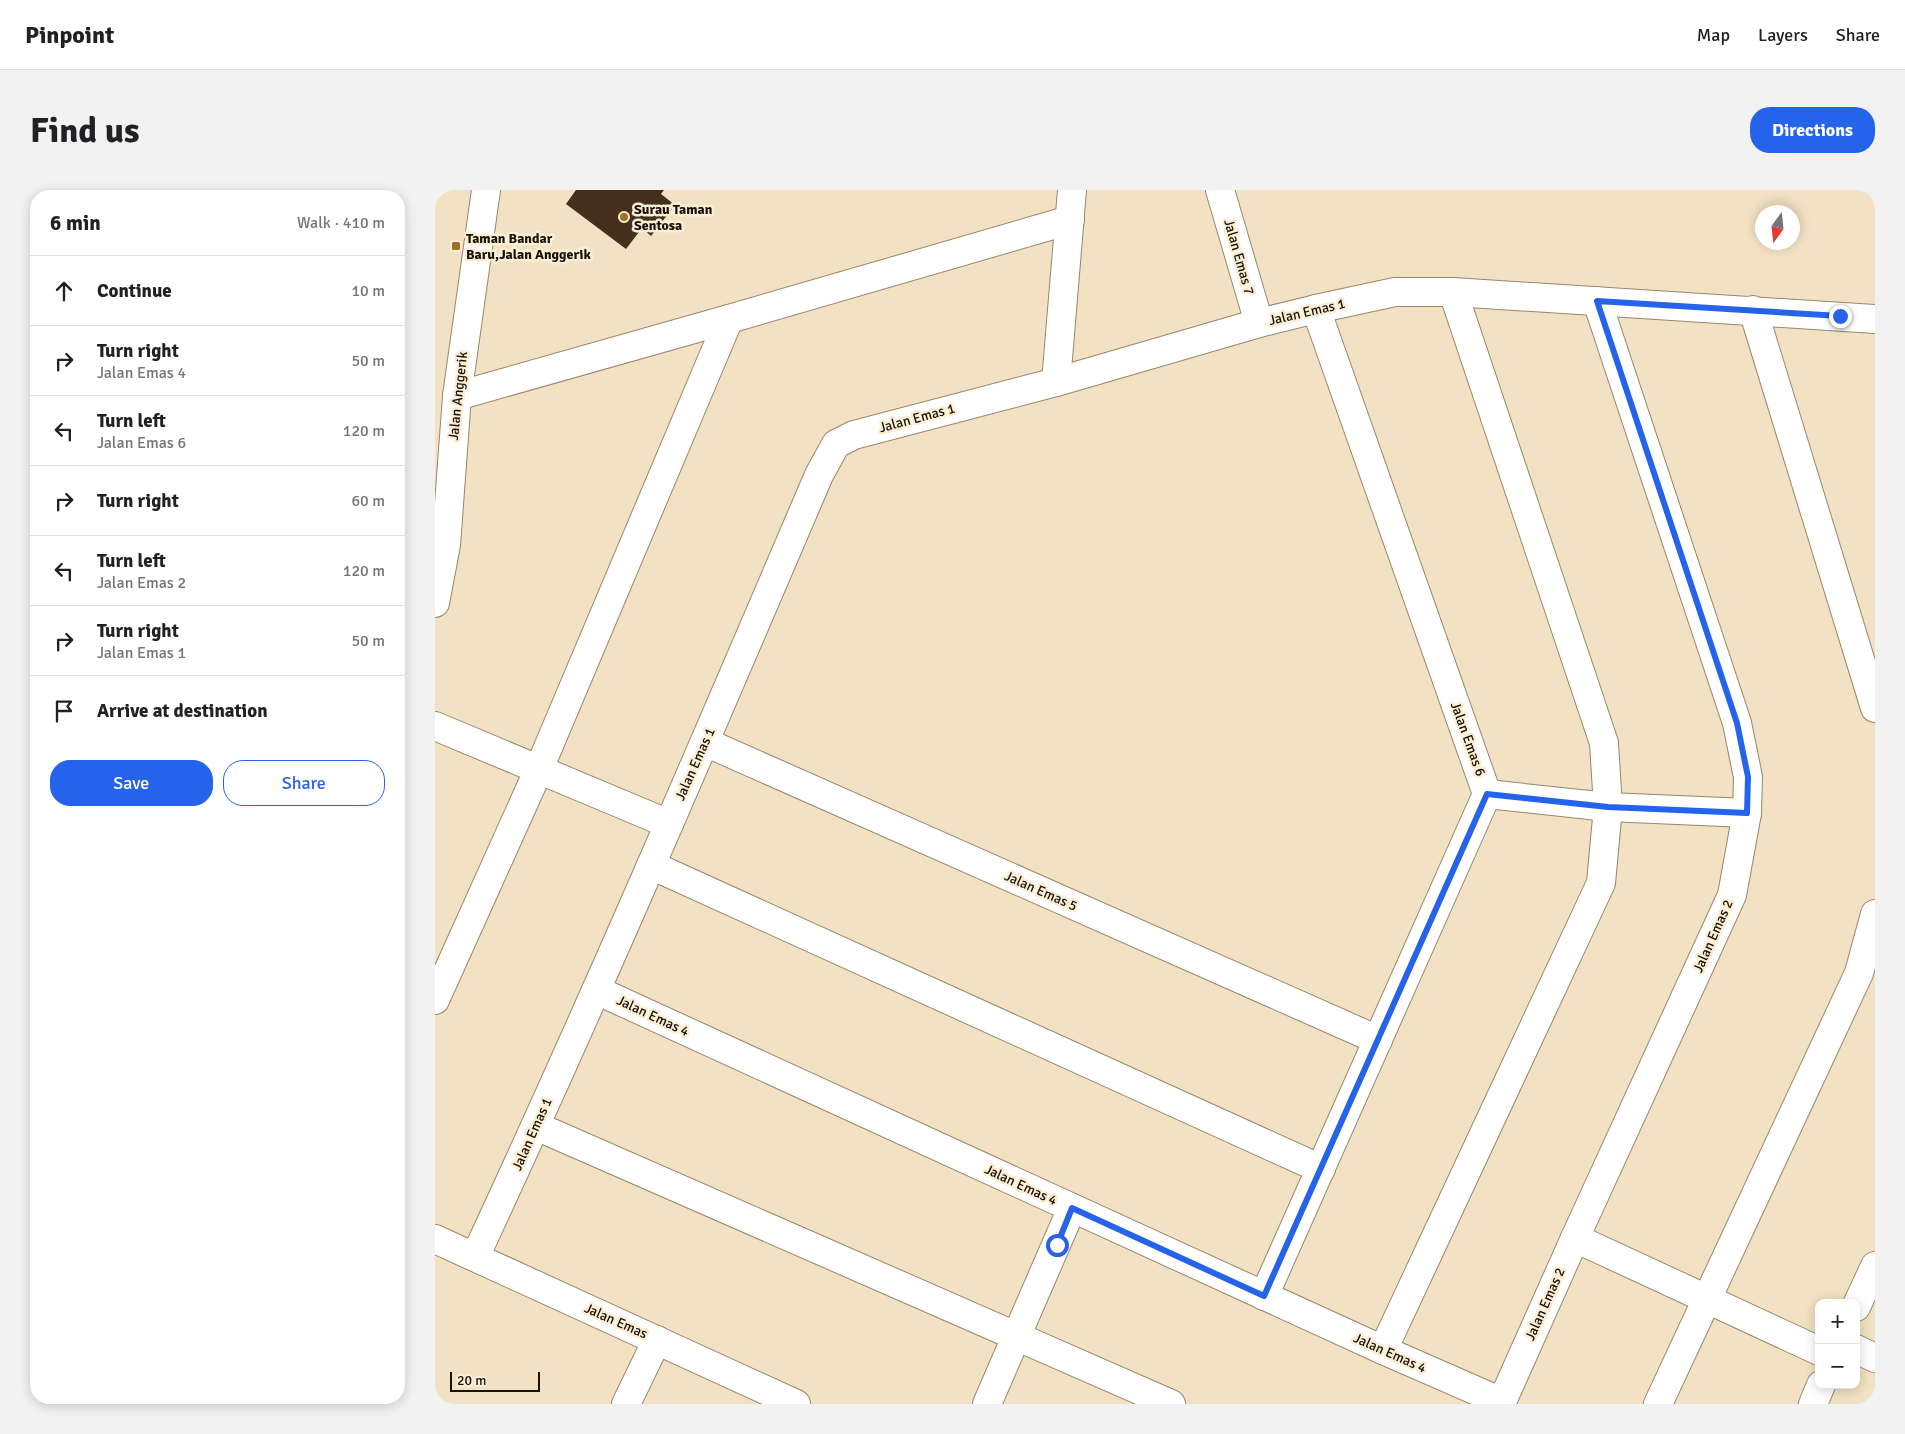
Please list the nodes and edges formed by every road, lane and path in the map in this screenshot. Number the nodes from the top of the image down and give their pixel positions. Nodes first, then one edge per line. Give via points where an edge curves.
1 (486, 190) edge
2 (1072, 190) edge
3 (1220, 190) edge
4 (1070, 220) junction
5 (1453, 292) junction
6 (1597, 301) junction
7 (1316, 309) junction
8 (1753, 310) junction
9 (729, 319) junction
10 (1875, 319) edge
11 (1259, 324) junction
12 (1056, 382) junction
13 (457, 396) junction
14 (443, 469) edge
15 (435, 603) edge
16 (1875, 708) edge
17 (435, 726) edge
18 (705, 742) junction
19 (539, 769) junction
20 (1487, 794) junction
21 (1608, 807) junction
22 (1747, 813) junction
23 (669, 824) junction
24 (651, 865) junction
25 (1875, 914) edge
26 (596, 990) junction
27 (435, 1000) edge
28 (1378, 1040) junction
29 (536, 1126) junction
30 (1321, 1169) junction
31 (1072, 1208) junction
32 (1575, 1238) junction
33 (435, 1239) edge
34 (475, 1258) junction
35 (1875, 1266) edge
36 (1264, 1296) junction
37 (1706, 1298) junction
38 (1860, 1299) edge
39 (1018, 1336) junction
40 (657, 1340) junction
41 (1815, 1349) edge
42 (1383, 1350) junction
43 (1860, 1351) edge
44 (1875, 1358) edge
45 (1819, 1389) edge
46 (1501, 1403) edge
47 (626, 1404) edge
48 (796, 1404) edge
49 (987, 1404) edge
50 (1171, 1404) edge
51 (1658, 1404) edge
52 (1813, 1404) edge

1 - 13 street, Jalan Anggerik
2 - 4 street
3 - 11 street, Jalan Emas 7
4 - 9 street
4 - 12 street
5 - 6 street, Jalan Emas 1
5 - 7 street, Jalan Emas 1 via 1395,292
5 - 21 street via 1604,743
6 - 8 street, Jalan Emas 1
6 - 22 street, Jalan Emas 2 via 1737,723 1748,777
7 - 11 street, Jalan Emas 1
7 - 20 street, Jalan Emas 6
8 - 10 street, Jalan Emas 1
8 - 16 street
9 - 13 street
9 - 19 street
11 - 12 street, Jalan Emas 1
12 - 18 street, Jalan Emas 1 via 854,434 835,444 819,474
13 - 14 street, Jalan Anggerik
14 - 15 street, Jalan Anggerik via 446,545
17 - 19 street
18 - 23 street, Jalan Emas 1
18 - 28 street, Jalan Emas 5
19 - 23 street
19 - 27 street
20 - 21 street
20 - 28 street, Jalan Emas 6
21 - 22 street
21 - 42 street via 1601,883
22 - 32 street, Jalan Emas 2 via 1732,895
23 - 24 street, Jalan Emas 1
24 - 26 street, Jalan Emas 1
24 - 30 street
25 - 37 street via 1859,973
26 - 29 street, Jalan Emas 1
26 - 31 street, Jalan Emas 4
28 - 30 street, Jalan Emas 6
29 - 34 street, Jalan Emas 1
29 - 39 street
30 - 36 street, Jalan Emas 6
31 - 36 street, Jalan Emas 4
31 - 39 street
32 - 37 street
32 - 46 street, Jalan Emas 2
33 - 34 street, Jalan Emas
34 - 40 street, Jalan Emas
35 - 38 street
36 - 42 street, Jalan Emas 4
37 - 41 street
37 - 51 street
39 - 49 street
39 - 50 street
40 - 47 street
40 - 48 street, Jalan Emas
42 - 46 street, Jalan Emas 4
43 - 44 street
45 - 52 street

